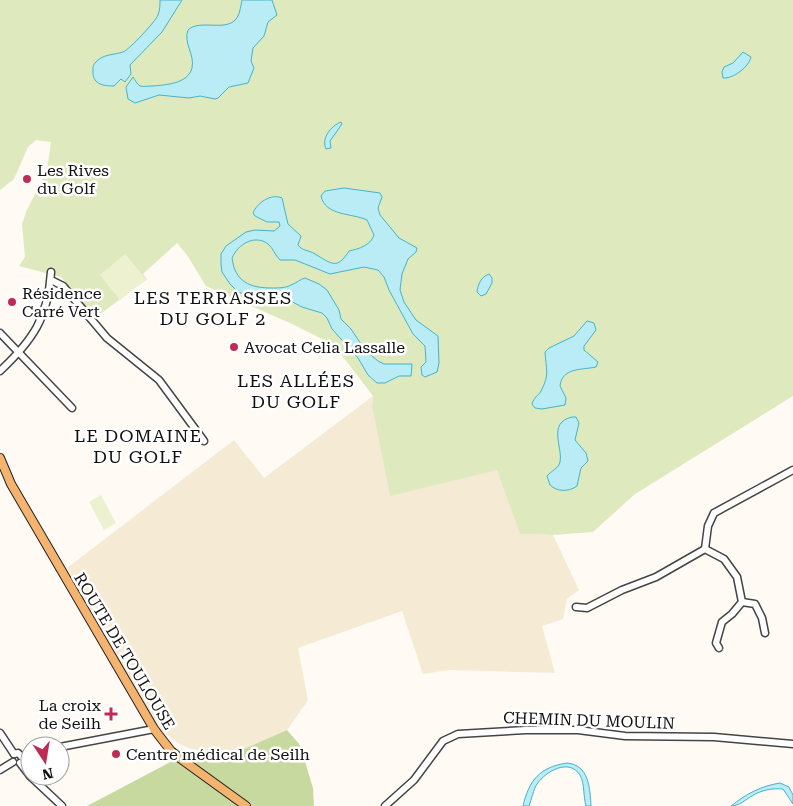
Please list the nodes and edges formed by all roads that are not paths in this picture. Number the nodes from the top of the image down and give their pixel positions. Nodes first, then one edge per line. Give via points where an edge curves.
1 (51, 272) dead end
2 (51, 280) junction
3 (0, 333) edge
4 (20, 352) junction
5 (0, 371) edge
6 (72, 408) dead end
7 (204, 441) dead end
8 (0, 458) edge
9 (0, 470) edge
10 (793, 470) edge
11 (11, 484) junction
12 (705, 549) junction
13 (742, 602) junction
14 (576, 608) dead end
15 (765, 633) dead end
16 (719, 648) dead end
17 (154, 729) junction
18 (0, 733) edge
19 (793, 744) edge
20 (70, 745) edge
21 (18, 761) junction
22 (20, 764) edge
23 (0, 770) edge
24 (41, 786) edge
25 (62, 806) edge
26 (246, 806) edge
27 (385, 806) edge

1 - 2 street
2 - 4 street via 41,322
2 - 7 street via 63,286 107,338 159,380
3 - 4 street
4 - 5 street
4 - 6 street
8 - 11 main road, ROUTE DE TOULOUSE
9 - 11 main road, ROUTE DE TOULOUSE
10 - 12 street via 714,513 708,526
11 - 17 main road, ROUTE DE TOULOUSE
12 - 13 street via 724,559 736,577
12 - 14 street via 656,577 587,608
13 - 15 street via 756,604
13 - 16 street via 722,622 716,643
17 - 20 street
17 - 26 main road, ROUTE DE TOULOUSE via 181,760
18 - 21 street via 14,754 18,753
19 - 27 street, CHEMIN DU MOULIN via 714,737 625,736 578,730 458,734 443,741 414,780
21 - 22 street
21 - 23 street
24 - 25 street

